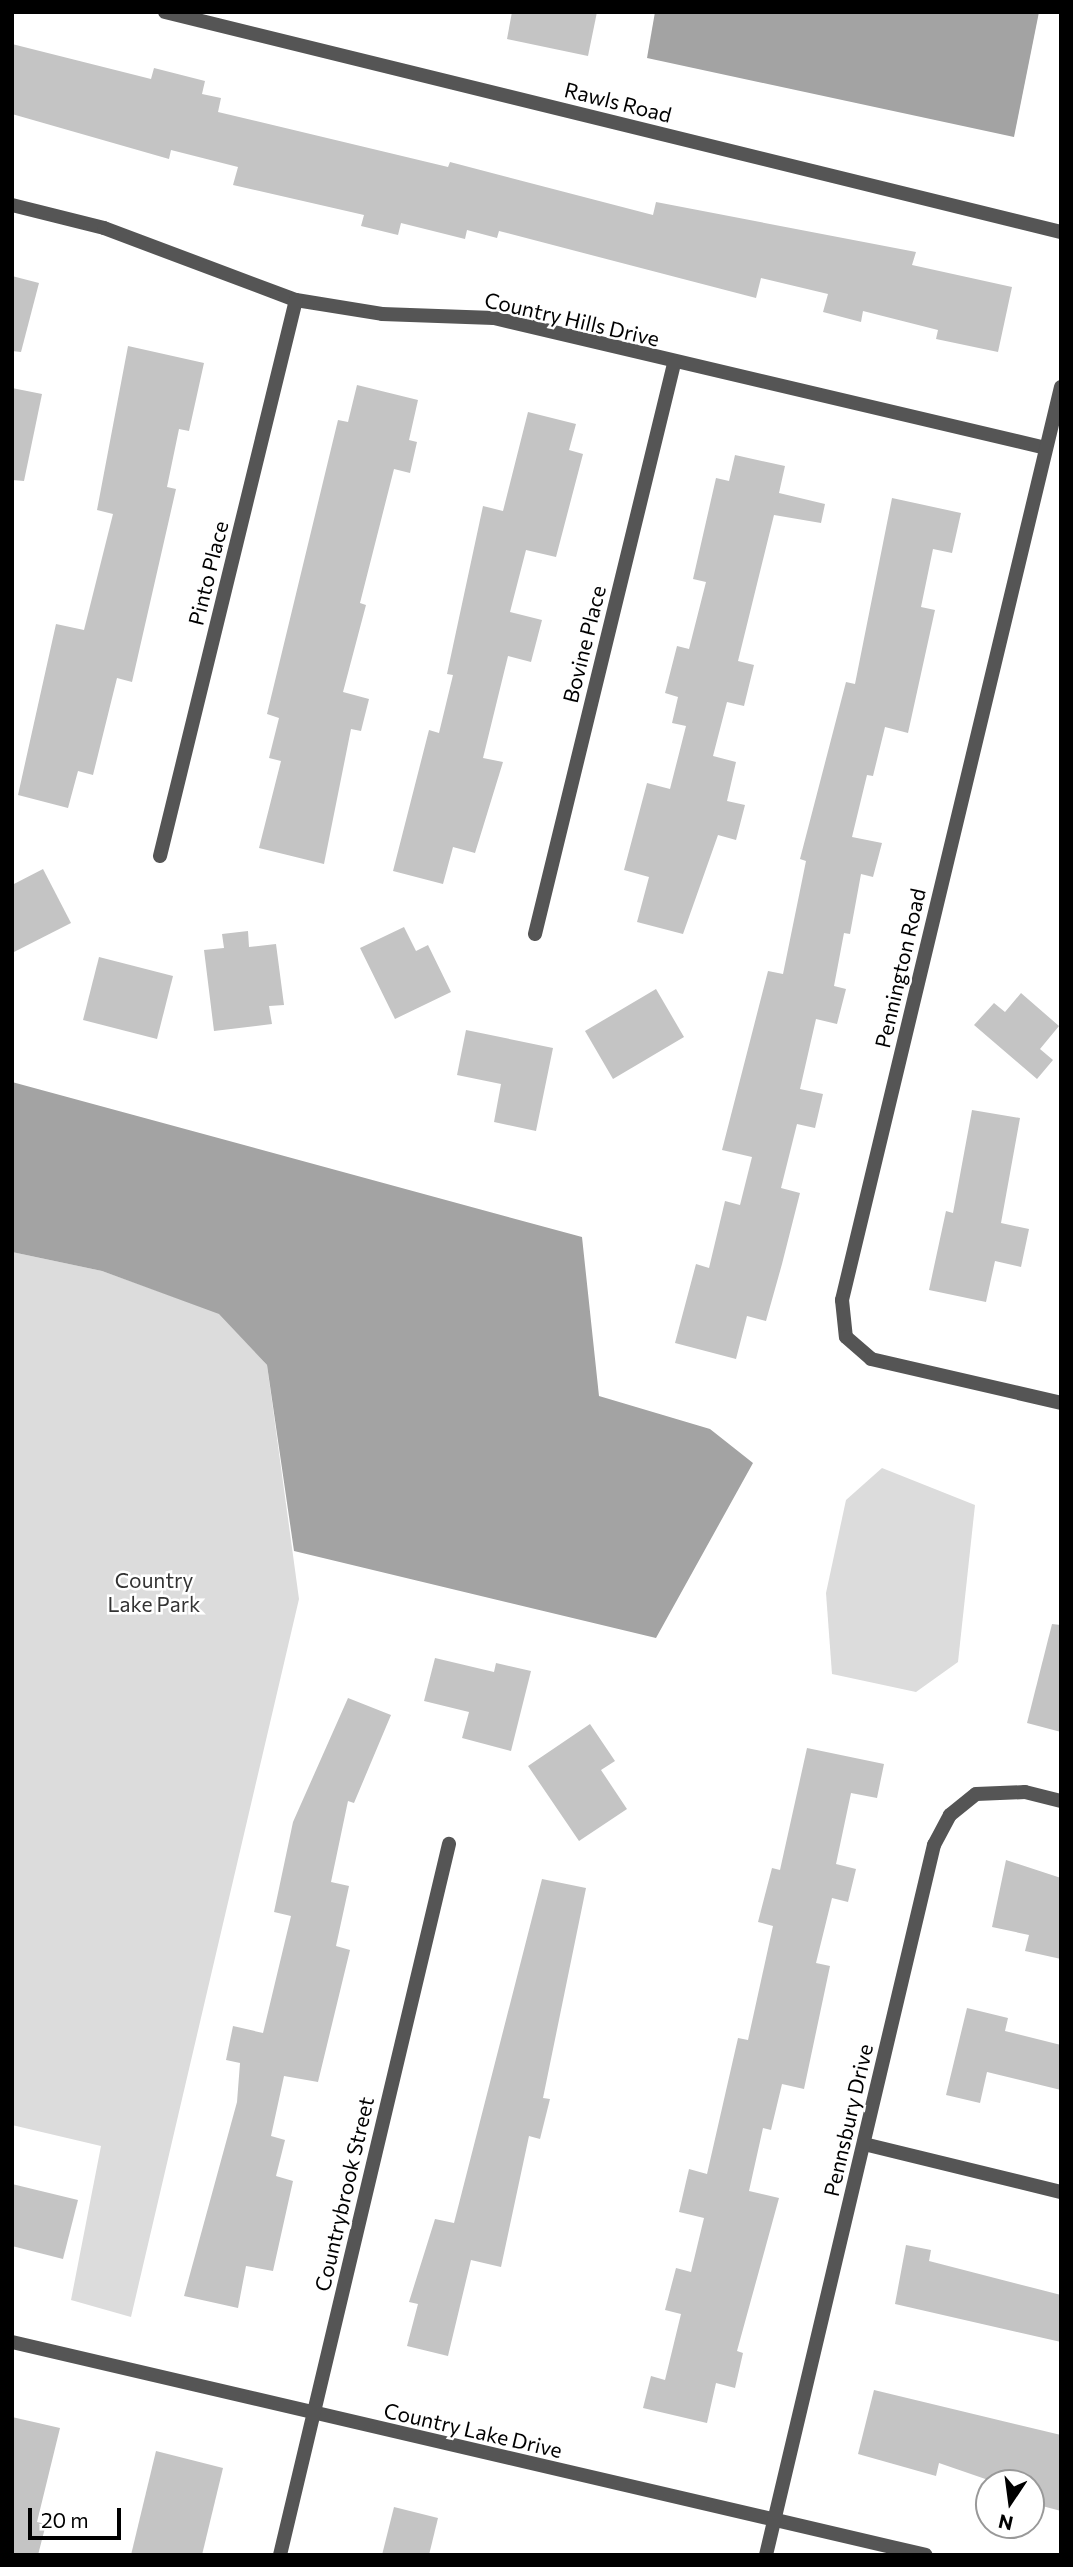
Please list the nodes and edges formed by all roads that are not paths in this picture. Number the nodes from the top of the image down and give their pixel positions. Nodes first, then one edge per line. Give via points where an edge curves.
1 (165, 12) edge
2 (12, 205) edge
3 (1061, 232) edge
4 (296, 300) junction
5 (674, 364) junction
6 (1061, 387) edge
7 (1046, 449) junction
8 (160, 856) dead end
9 (535, 934) dead end
10 (1060, 1399) edge
11 (1061, 1801) edge
12 (449, 1844) dead end
13 (864, 2144) junction
14 (1061, 2192) edge
15 (12, 2342) edge
16 (313, 2414) junction
17 (775, 2518) junction
18 (280, 2555) edge
19 (766, 2555) edge
20 (926, 2555) edge

1 - 3 street, Rawls Road
2 - 4 street, Country Hills Drive via 104,228
4 - 5 street, Country Hills Drive via 382,314 494,318
4 - 8 street, Pinto Place
5 - 7 street, Country Hills Drive
5 - 9 street, Bovine Place
6 - 7 street, Pennington Road
7 - 10 street, Pennington Road via 842,1300 846,1336 871,1359
11 - 13 street, Pennsbury Drive via 997,1791 976,1794 950,1815 934,1845
12 - 16 street, Countrybrook Street
13 - 14 street
13 - 17 street, Pennsbury Drive
15 - 16 street, Country Lake Drive
16 - 17 street, Country Lake Drive
16 - 18 street, Countrybrook Street
17 - 19 street, Pennsbury Drive
17 - 20 street, Country Lake Drive

